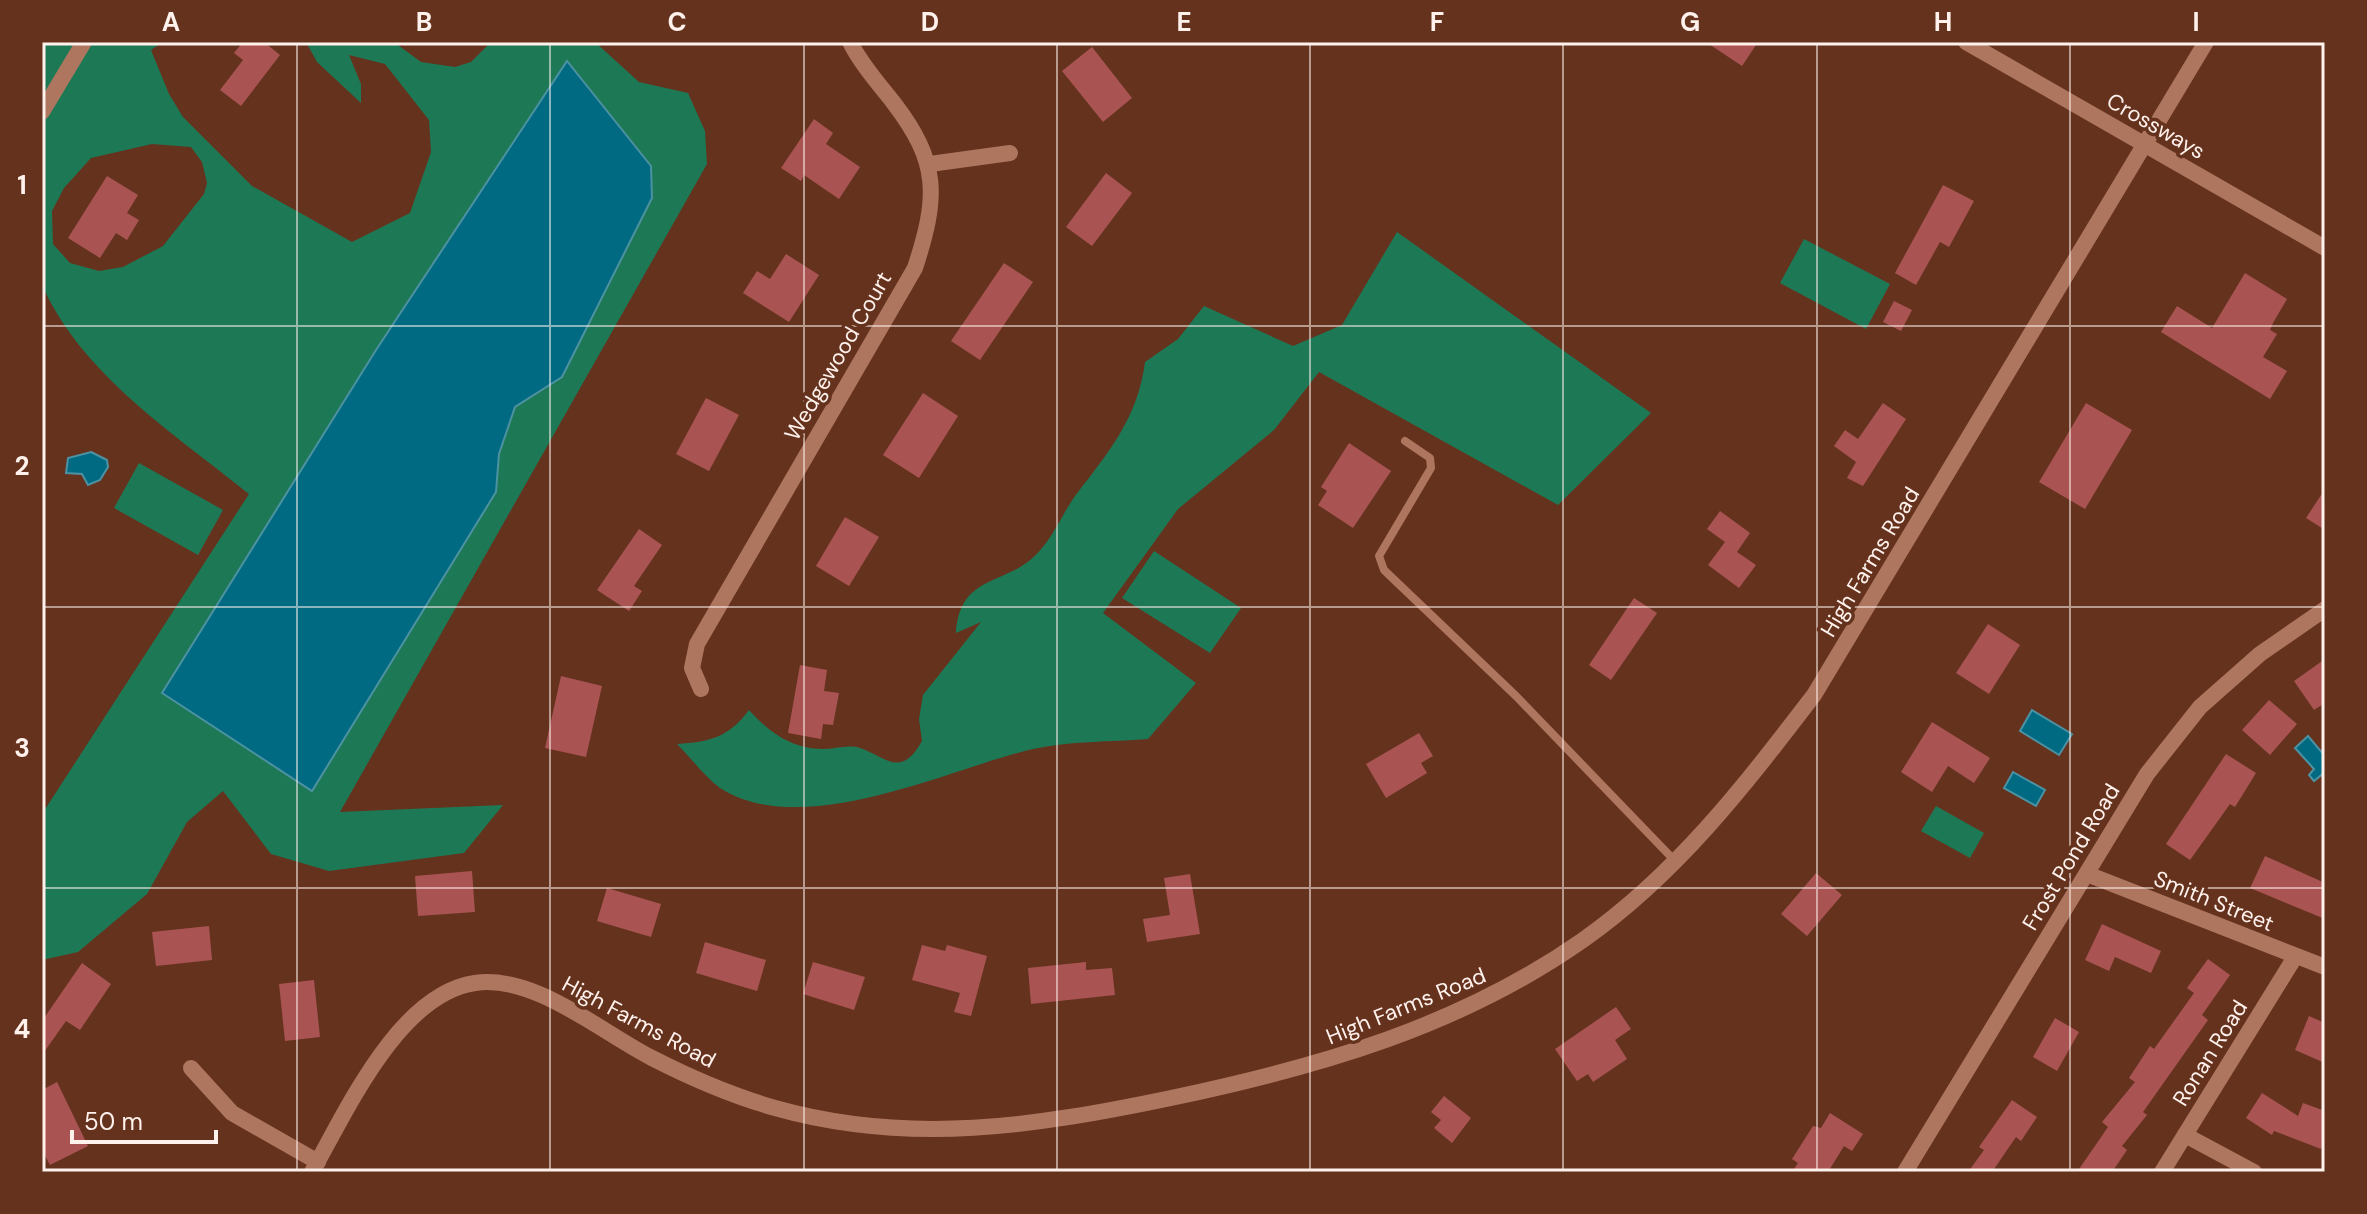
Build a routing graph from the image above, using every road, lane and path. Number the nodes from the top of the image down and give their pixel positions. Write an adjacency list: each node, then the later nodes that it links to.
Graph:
1 (84, 42): 5 (street)
2 (850, 42): 8 (street, Wedgewood Court)
3 (1966, 42): 6 (street, Crossways)
4 (2206, 42): 6 (street, High Farms Road)
5 (42, 112)
6 (2144, 145): 9 (street, Crossways); 13 (street, High Farms Road)
7 (1010, 153): 8 (street)
8 (930, 164): 12 (street, Wedgewood Court)
9 (2325, 248)
10 (1405, 441): 13 (lane)
11 (2325, 609): 14 (street, Frost Pond Road)
12 (701, 689)
13 (1676, 862): 19 (street, High Farms Road)
14 (2087, 874): 15 (street, Smith Street); 20 (street, Frost Pond Road)
15 (2295, 957): 16 (street, Smith Street); 18 (street, Ronan Road)
16 (2325, 967)
17 (191, 1068): 19 (street)
18 (2185, 1135): 21 (street, Ronan Road); 22 (street)
19 (315, 1167)
20 (1905, 1172)
21 (2162, 1172)
22 (2254, 1172)

